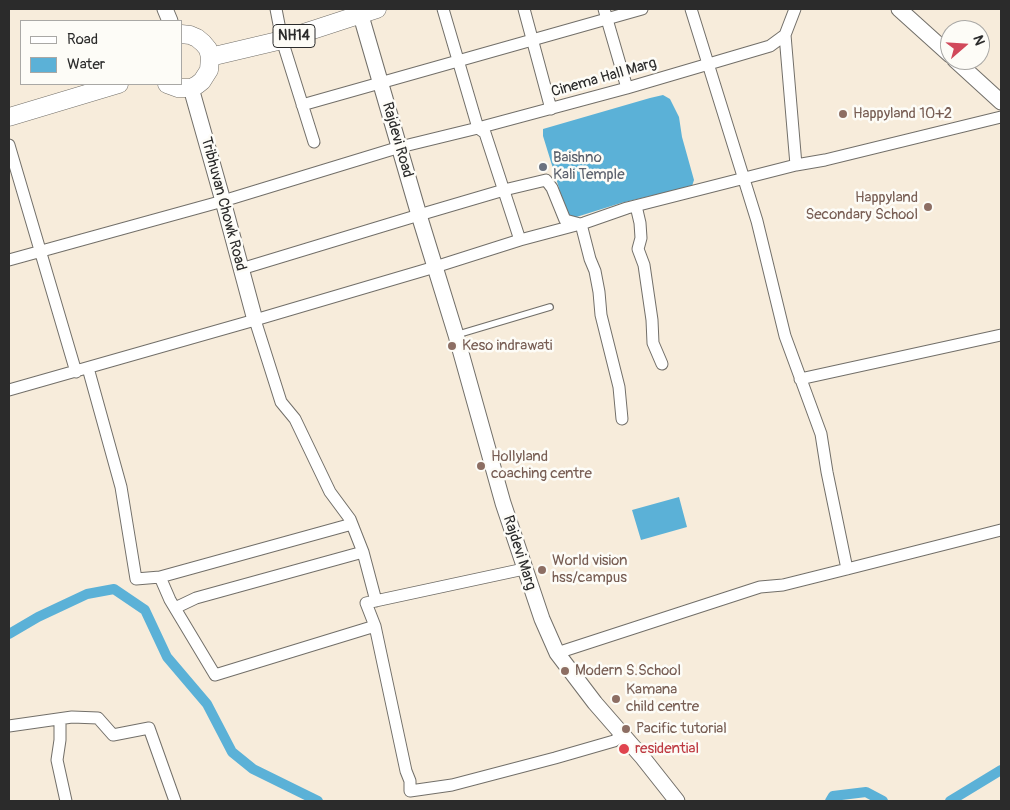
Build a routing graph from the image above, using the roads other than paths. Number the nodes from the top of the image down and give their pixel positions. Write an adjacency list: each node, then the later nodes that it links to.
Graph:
1 (276, 9): 12 (street)
2 (443, 9): 16 (street)
3 (524, 9): 13 (street)
4 (642, 9): 9 (street)
5 (691, 9): 17 (street)
6 (795, 9): 11 (street)
7 (898, 9): 14 (main road)
8 (365, 10): 12 (main road, NH14); 19 (main road, Rajdevi Road)
9 (605, 14): 13 (street); 23 (street)
10 (182, 34): 15 (main road)
11 (785, 35): 17 (street, Cinema Hall Marg); 33 (street)
12 (282, 40): 15 (main road, NH14); 25 (street)
13 (532, 40): 16 (street); 26 (street)
14 (940, 46)
15 (210, 57): 22 (main road)
16 (458, 62): 19 (street); 29 (street)
17 (709, 64): 23 (street, Cinema Hall Marg); 34 (street)
18 (967, 70): 24 (main road)
19 (381, 83): 25 (street); 32 (main road, Rajdevi Road)
20 (116, 85): 28 (main road)
21 (170, 85): 22 (main road)
22 (191, 88): 36 (main road, Tribhuvan Chowk Road)
23 (627, 88): 26 (street, Cinema Hall Marg)
24 (999, 96)
25 (302, 105): 30 (street)
26 (551, 109): 29 (street, Cinema Hall Marg)
27 (1001, 117): 33 (street)
28 (9, 118)
29 (478, 128): 32 (street, Cinema Hall Marg); 35 (street)
30 (314, 142)
31 (9, 145): 41 (street)
32 (400, 147): 36 (street, Cinema Hall Marg); 38 (main road, Rajdevi Road)
33 (796, 165): 34 (street)
34 (744, 179): 37 (street); 52 (street)
35 (504, 190): 38 (street); 39 (street); 40 (street)
36 (223, 201): 41 (street, Cinema Hall Marg); 44 (main road, Tribhuvan Chowk Road)
37 (636, 206): 39 (street); 49 (street)
38 (419, 215): 43 (main road, Rajdevi Road); 44 (street)
39 (580, 224): 40 (street); 54 (street)
40 (520, 240): 43 (street)
41 (40, 250): 42 (street, Cinema Hall Marg); 51 (street)
42 (9, 260)
43 (434, 267): 46 (street); 47 (main road, Rajdevi Marg)
44 (241, 269): 46 (main road, Tribhuvan Chowk Road)
45 (550, 307): 47 (lane)
46 (255, 320): 50 (street); 55 (street)
47 (456, 335): 58 (main road, Rajdevi Marg)
48 (1001, 335): 52 (street)
49 (662, 364)
50 (88, 368): 51 (street); 60 (street)
51 (76, 372): 53 (street)
52 (800, 379): 59 (street)
53 (9, 390)
54 (622, 418)
55 (352, 524): 57 (street); 60 (street)
56 (1001, 530): 59 (street)
57 (363, 552): 61 (street); 62 (street)
58 (524, 569): 61 (street); 64 (main road, Rajdevi Marg)
59 (847, 569): 64 (street)
60 (160, 577): 62 (street)
61 (376, 600): 63 (street)
62 (175, 608): 63 (street)
63 (375, 626): 68 (street)
64 (557, 652): 67 (main road, Rajdevi Marg)
65 (60, 719): 66 (street); 69 (street); 70 (street)
66 (9, 726)
67 (623, 735): 68 (street); 71 (main road, Rajdevi Marg)
68 (408, 796)
69 (66, 801)
70 (175, 801)
71 (677, 801)

